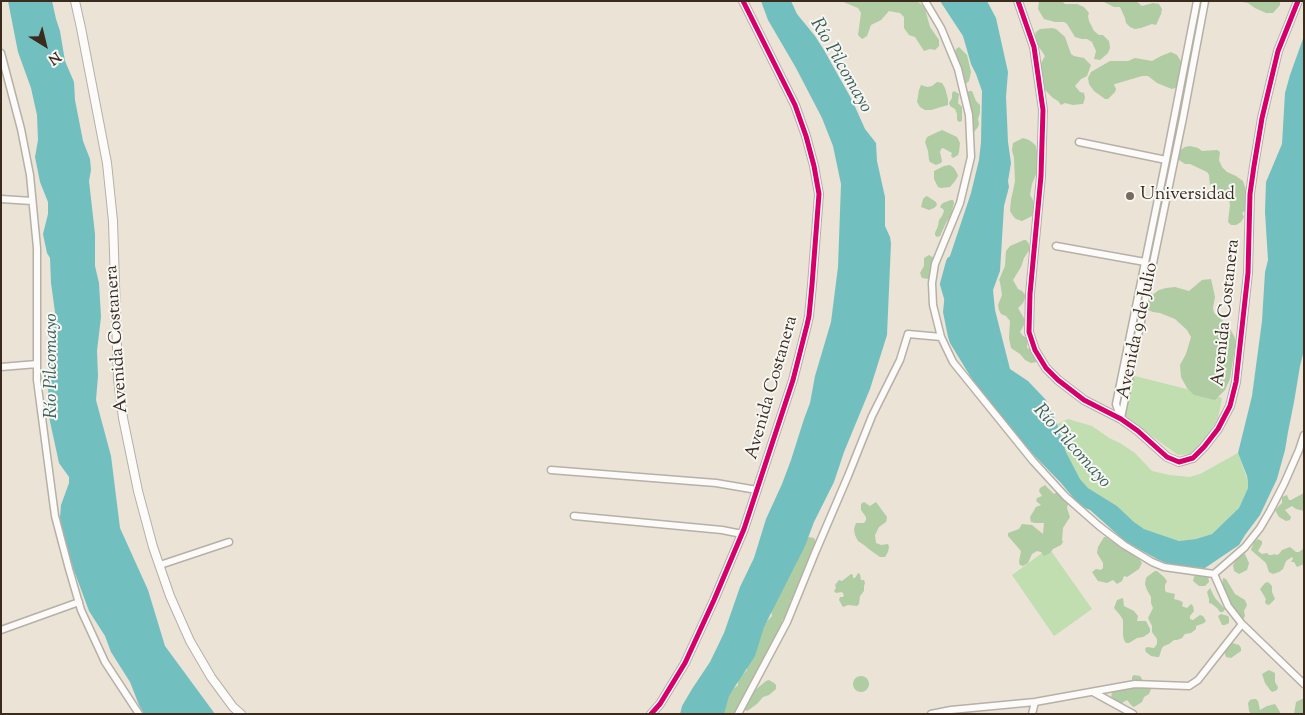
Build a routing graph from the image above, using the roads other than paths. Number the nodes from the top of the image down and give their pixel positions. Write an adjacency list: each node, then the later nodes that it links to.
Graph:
1 (75, 1): 27 (street, Avenida Costanera)
2 (743, 1): 23 (street, Avenida Costanera)
3 (925, 1): 17 (street)
4 (1018, 1): 20 (street, Avenida Costanera)
5 (1197, 1): 10 (street, Avenida 9 de Julio)
6 (1205, 1): 14 (street, Avenida 9 de Julio)
7 (1298, 1): 20 (street, Avenida Costanera)
8 (1, 53): 12 (street)
9 (1079, 142): 10 (street)
10 (1166, 160): 13 (street, Avenida 9 de Julio)
11 (1, 199): 12 (street)
12 (32, 201): 18 (street)
13 (1156, 209): 14 (street); 16 (street, Avenida 9 de Julio)
14 (1164, 210): 20 (street, Avenida 9 de Julio)
15 (1056, 246): 16 (street)
16 (1145, 262): 20 (street, Avenida 9 de Julio)
17 (941, 337): 28 (street); 38 (street)
18 (37, 364): 19 (street); 29 (street)
19 (1, 367)
20 (1121, 419)
21 (1304, 435): 28 (street)
22 (551, 470): 23 (street)
23 (757, 490): 25 (street, Avenida Costanera)
24 (574, 516): 25 (street)
25 (742, 534): 37 (street, Avenida Costanera)
26 (229, 542): 27 (street)
27 (160, 565): 36 (street, Avenida Costanera)
28 (1214, 574): 30 (street)
29 (79, 602): 31 (street); 35 (street)
30 (1242, 624): 32 (street); 33 (street)
31 (1, 630)
32 (1304, 684)
33 (1093, 692): 34 (street); 41 (street)
34 (1035, 702): 39 (street); 40 (street)
35 (139, 714)
36 (241, 714)
37 (651, 714)
38 (738, 714)
39 (931, 714)
40 (1032, 714)
41 (1133, 714)

